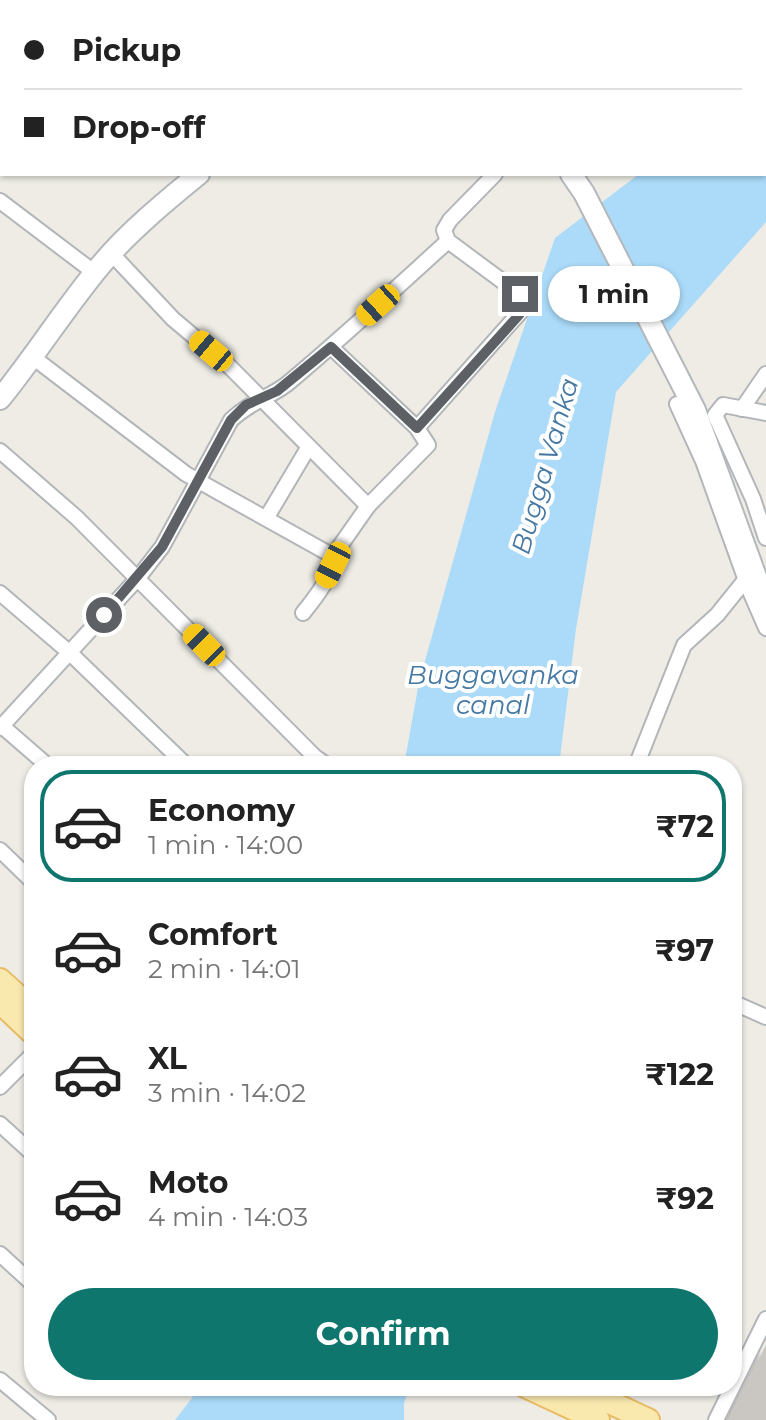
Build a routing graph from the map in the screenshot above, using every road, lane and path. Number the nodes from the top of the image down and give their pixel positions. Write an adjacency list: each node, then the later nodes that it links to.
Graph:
1 (197, 176): 6 (main road)
2 (493, 176): 5 (street)
3 (572, 176): 13 (main road)
4 (0, 201): 7 (street)
5 (448, 241): 8 (street); 16 (street)
6 (112, 254): 7 (main road); 11 (street)
7 (95, 273): 9 (main road)
8 (331, 347): 11 (street); 16 (street)
9 (34, 358): 12 (main road); 19 (street)
10 (766, 374): 14 (street)
11 (260, 398): 17 (street); 19 (street)
12 (0, 399)
13 (686, 407): 25 (street); 27 (main road)
14 (742, 409): 15 (street); 22 (street)
15 (766, 413)
16 (417, 428): 20 (street)
17 (308, 448): 20 (street); 21 (street)
18 (0, 451): 24 (street)
19 (199, 480): 21 (street); 24 (street)
20 (368, 506): 23 (street)
21 (267, 517): 23 (street)
22 (766, 538)
23 (333, 556): 28 (street)
24 (138, 578): 30 (street); 34 (street)
25 (746, 579): 29 (street); 35 (street)
26 (0, 593): 30 (street)
27 (766, 604)
28 (303, 613)
29 (766, 628)
30 (70, 653): 31 (street); 33 (street)
31 (1, 727): 32 (street)
32 (36, 756)
33 (177, 756)
34 (314, 756)
35 (640, 756)
36 (0, 850): 37 (street)
37 (24, 873)
38 (0, 980): 40 (main road)
39 (0, 1002): 43 (main road)
40 (24, 1002)
41 (742, 1006): 42 (street)
42 (766, 1017)
43 (24, 1025)
44 (24, 1063): 45 (street)
45 (0, 1087)
46 (0, 1124): 47 (street)
47 (24, 1146)
48 (0, 1254): 49 (street)
49 (24, 1276)
50 (766, 1319): 51 (street)
51 (742, 1367)
52 (0, 1380): 57 (street)
53 (551, 1396): 56 (main road)
54 (584, 1396): 56 (main road)
55 (728, 1396): 59 (street)
56 (600, 1415): 58 (main road)
57 (48, 1420)
58 (648, 1420)
59 (716, 1420)

